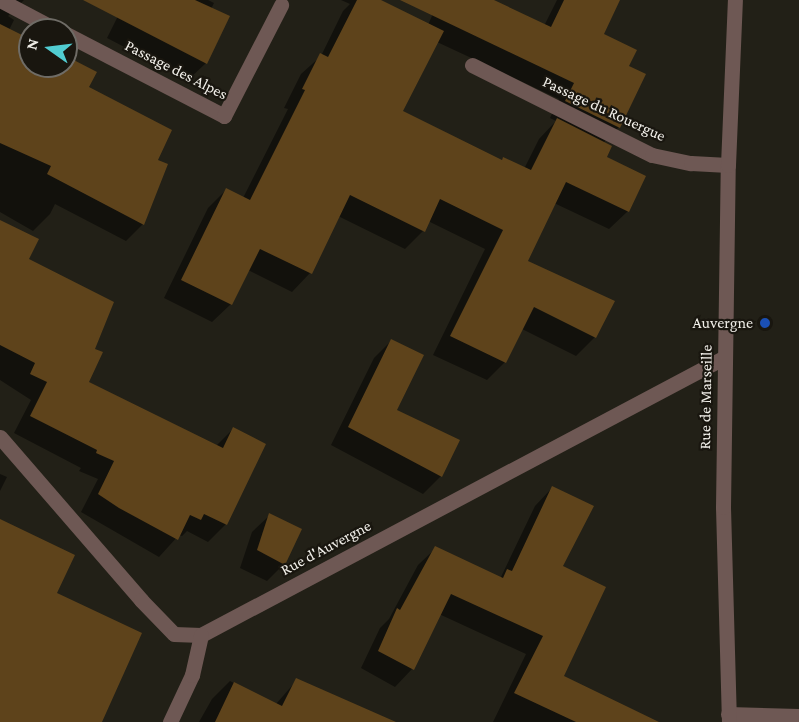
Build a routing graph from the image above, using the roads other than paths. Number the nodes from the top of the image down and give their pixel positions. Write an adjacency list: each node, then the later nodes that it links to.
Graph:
1 (0, 0): 4 (street)
2 (735, 0): 7 (street, Rue de Marseille)
3 (281, 5): 5 (street, Passage des Alpes)
4 (34, 18)
5 (78, 40)
6 (472, 65): 7 (street, Passage du Rouergue)
7 (728, 165): 8 (street, Rue de Marseille)
8 (724, 357): 10 (street, Rue d'Auvergne); 12 (street, Rue de Marseille)
9 (0, 437): 10 (street)
10 (201, 635): 13 (street)
11 (799, 716): 12 (street)
12 (728, 718)
13 (170, 722)

